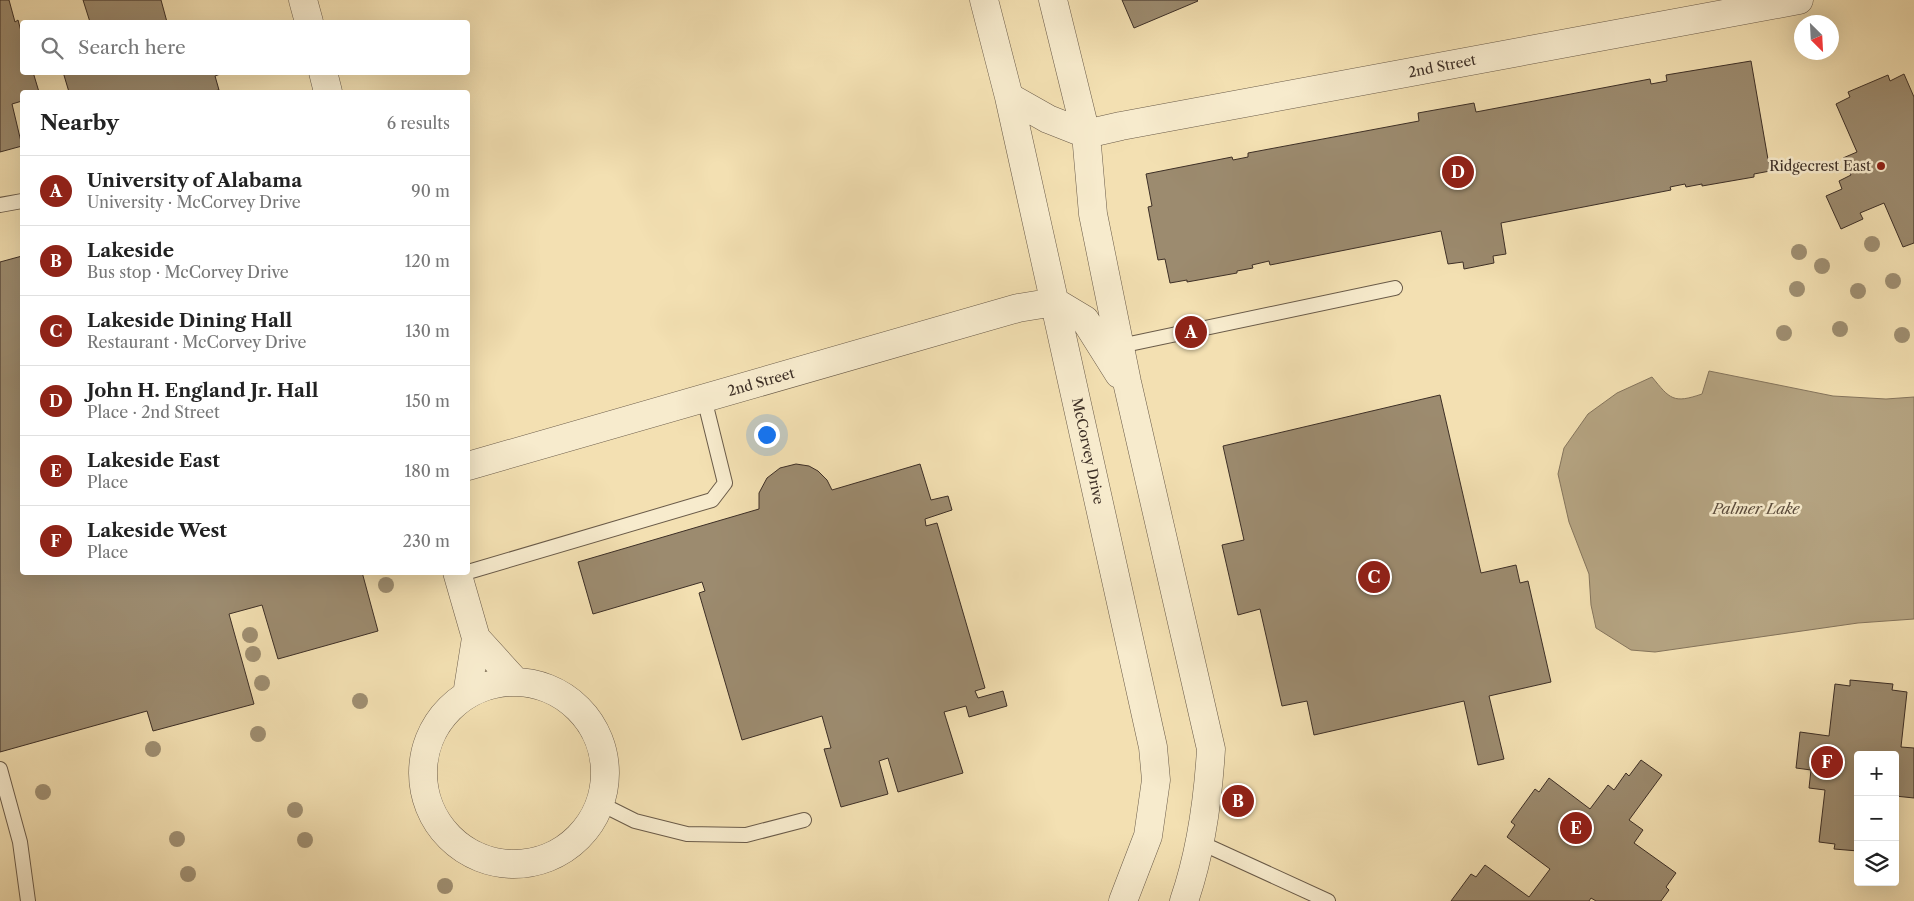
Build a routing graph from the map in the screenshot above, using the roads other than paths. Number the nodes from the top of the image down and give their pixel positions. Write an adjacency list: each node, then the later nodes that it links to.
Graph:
1 (303, 0): 6 (street)
2 (984, 0): 9 (street, McCorvey Drive)
3 (1053, 0): 10 (street)
4 (1799, 0): 5 (street, 2nd Street)
5 (1760, 3): 10 (street, 2nd Street)
6 (308, 20)
7 (324, 75): 8 (street)
8 (328, 90)
9 (1010, 97): 10 (street); 14 (street, McCorvey Drive)
10 (1086, 134): 15 (street)
11 (20, 201): 12 (lane)
12 (0, 205)
13 (1395, 288): 15 (lane)
14 (1055, 302): 16 (street); 17 (street, 2nd Street); 29 (street, McCorvey Drive)
15 (1120, 346): 16 (street)
16 (1129, 389): 27 (street)
17 (704, 398): 18 (street, 2nd Street); 19 (lane)
18 (470, 465)
19 (470, 571)
20 (462, 575): 21 (street)
21 (476, 638): 22 (street); 23 (street)
22 (516, 682): 23 (street); 25 (street)
23 (467, 696): 25 (street)
24 (0, 769): 28 (lane)
25 (601, 804): 26 (lane)
26 (804, 820)
27 (1199, 842): 30 (street); 31 (lane)
28 (28, 901)
29 (1123, 901)
30 (1184, 901)
31 (1328, 901)

